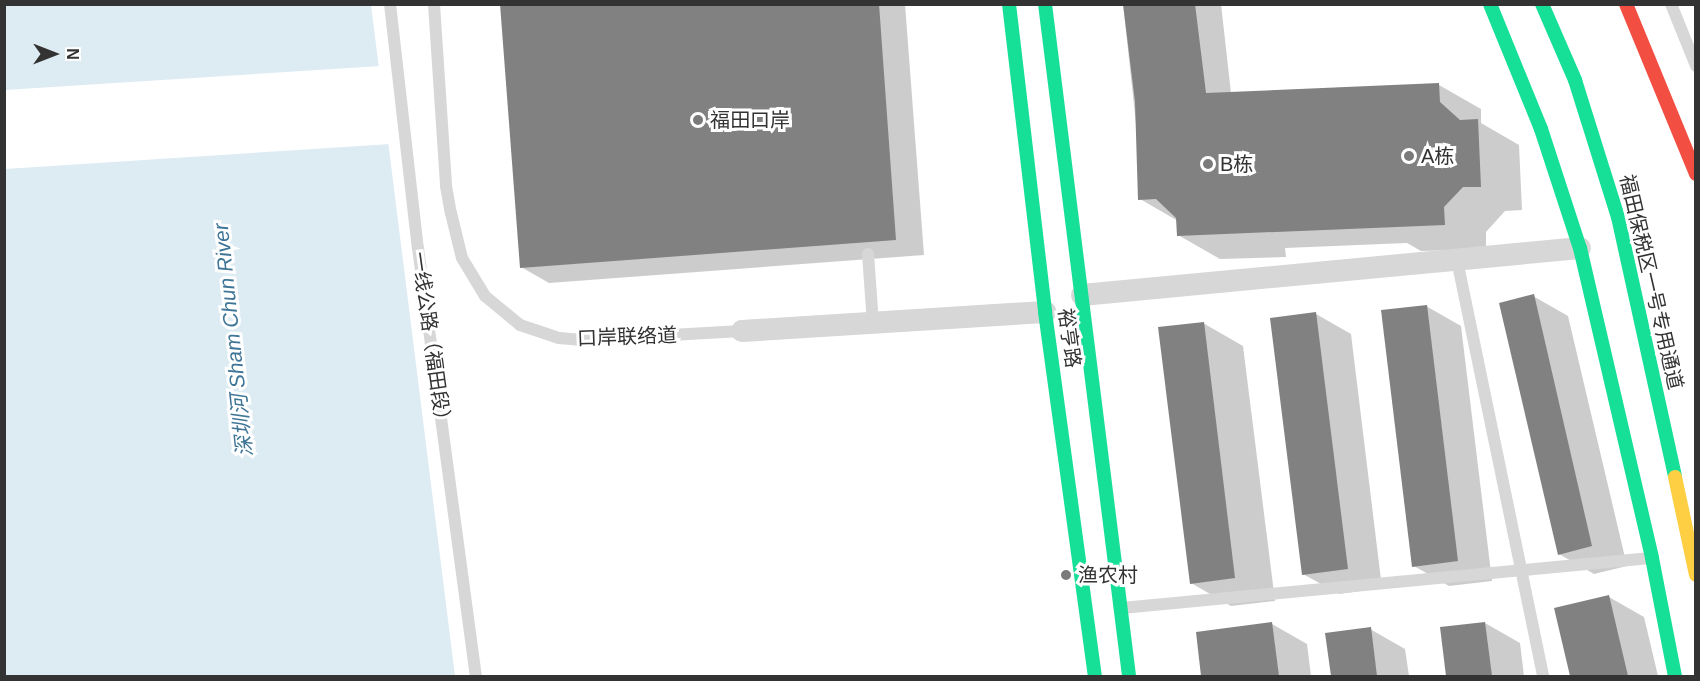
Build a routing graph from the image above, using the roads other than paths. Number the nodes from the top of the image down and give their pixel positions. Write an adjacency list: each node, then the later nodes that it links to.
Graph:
1 (390, 4): 24 (lane, 一线公路（福田段）)
2 (435, 4): 19 (lane, 口岸联络道)
3 (1008, 4): 17 (street, 裕亨路)
4 (1045, 4): 16 (street, 裕亨路)
5 (1490, 4): 10 (street)
6 (1500, 4): 10 (street)
7 (1542, 4): 22 (street, 福田保税区一号专用通道)
8 (1626, 4): 12 (street)
9 (1671, 4): 11 (lane)
10 (1503, 32): 13 (street)
11 (1695, 66)
12 (1695, 174)
13 (1580, 248): 15 (street); 20 (street)
14 (868, 254): 18 (lane)
15 (1457, 260): 16 (street); 21 (lane)
16 (1082, 295): 23 (street, 裕亨路)
17 (1045, 312): 18 (street, 口岸联络道); 25 (street, 裕亨路)
18 (873, 322): 19 (street, 口岸联络道)
19 (742, 331)
20 (1652, 558): 21 (lane); 28 (street)
21 (1522, 572): 23 (lane); 27 (lane)
22 (1695, 575)
23 (1121, 608): 26 (street, 裕亨路)
24 (476, 676)
25 (1095, 676)
26 (1129, 676)
27 (1543, 676)
28 (1676, 676)

